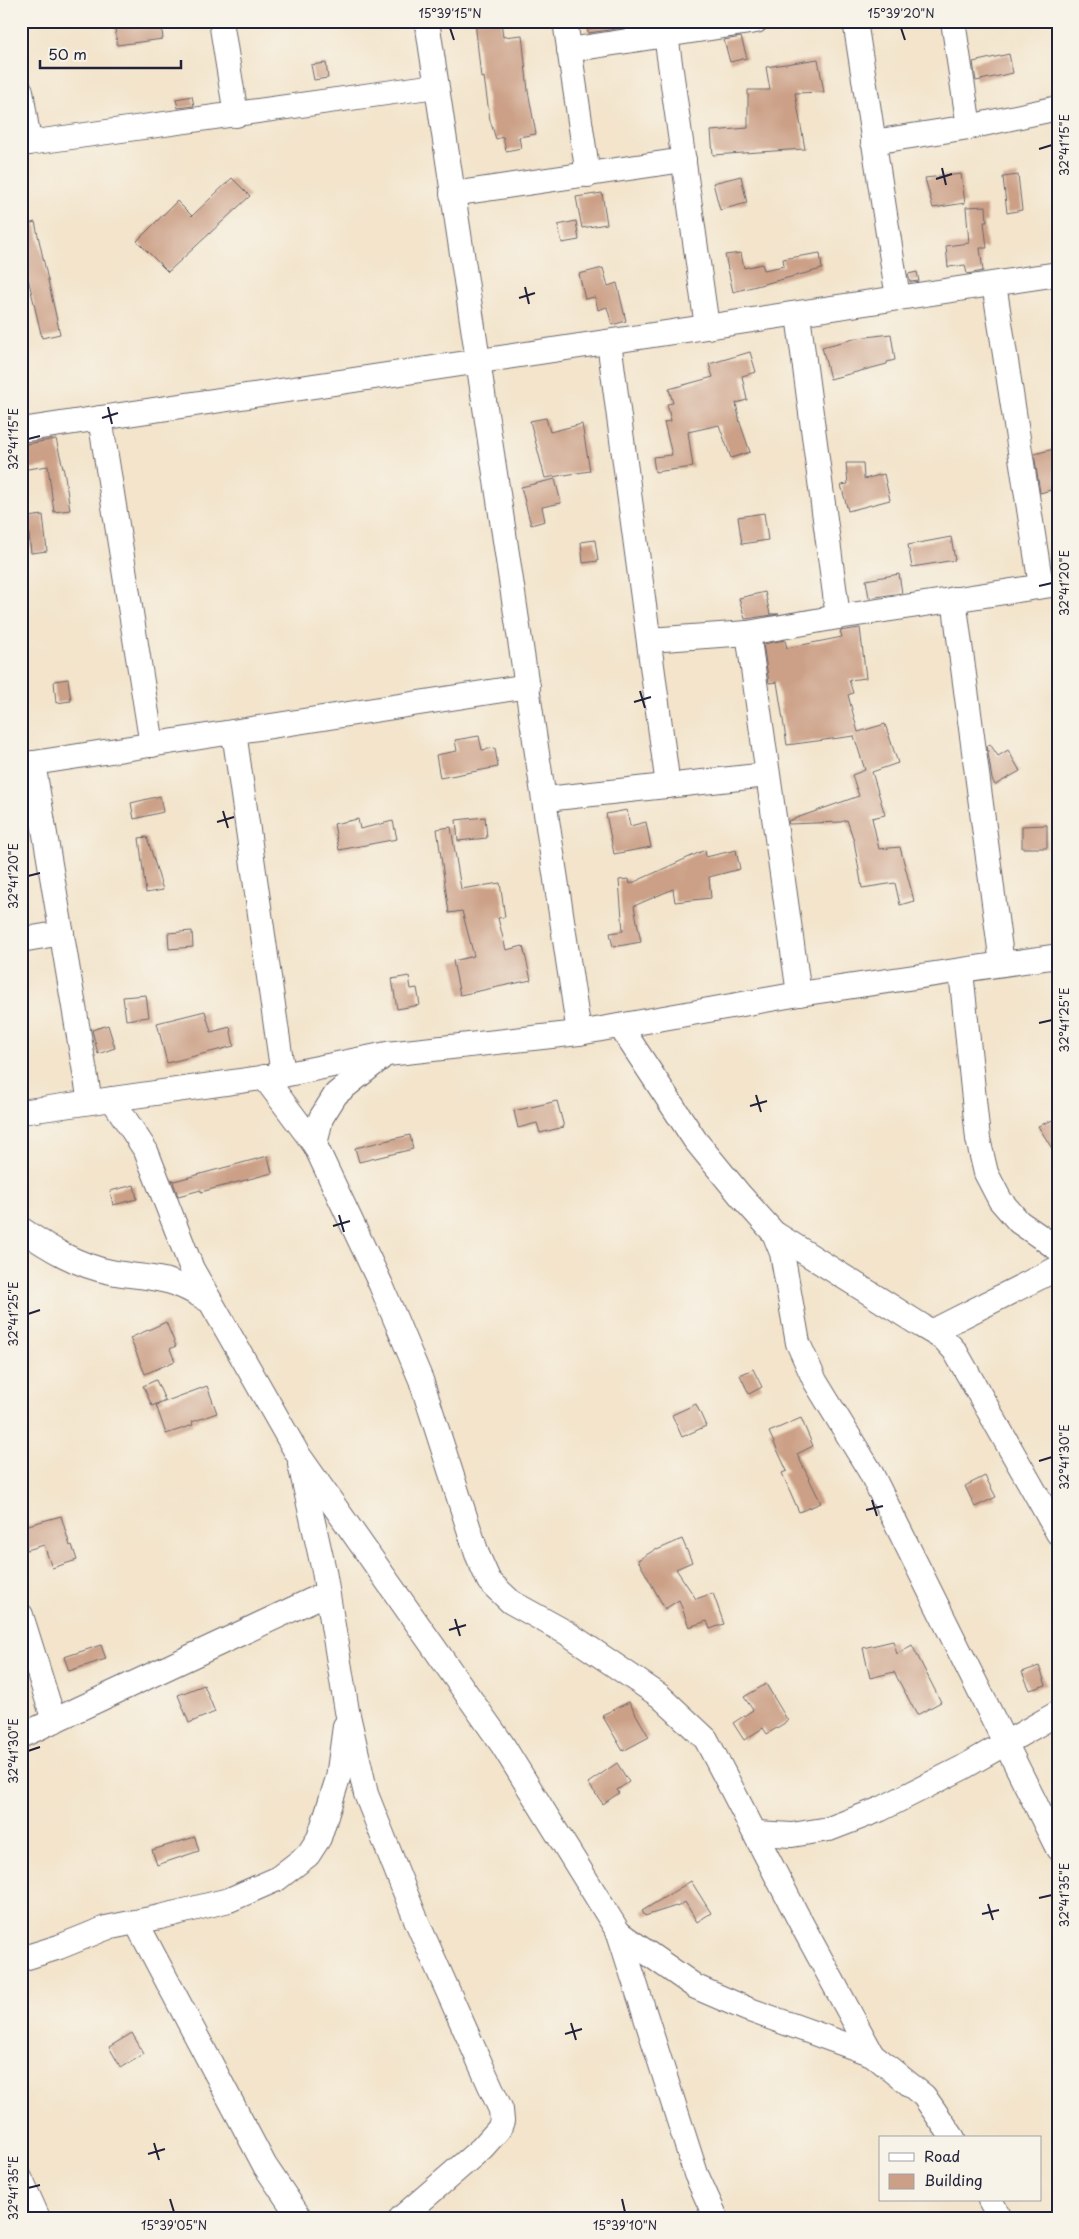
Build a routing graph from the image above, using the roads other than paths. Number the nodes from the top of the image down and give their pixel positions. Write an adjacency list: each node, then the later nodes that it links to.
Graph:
1 (221, 21): 12 (street)
2 (427, 21): 9 (street)
3 (565, 21): 8 (street)
4 (756, 21): 7 (street)
5 (855, 21): 14 (street)
6 (953, 21): 13 (street)
7 (666, 35): 8 (street); 16 (street)
8 (569, 50): 17 (street)
9 (436, 86): 12 (street); 18 (street)
10 (21, 91): 15 (street)
11 (1058, 108): 13 (street)
12 (236, 115): 15 (street)
13 (969, 127): 14 (street)
14 (874, 142): 21 (street)
15 (25, 144)
16 (684, 160): 17 (street); 23 (street)
17 (588, 176): 18 (street)
18 (452, 194): 25 (street)
19 (1058, 274): 20 (street)
20 (994, 284): 21 (street); 28 (street)
21 (898, 298): 22 (street)
22 (798, 315): 23 (street); 30 (street)
23 (707, 327): 24 (street)
24 (610, 342): 25 (street); 32 (street)
25 (477, 362): 26 (street); 33 (street)
26 (100, 418): 27 (street); 35 (street)
27 (21, 430)
28 (1049, 585): 29 (street)
29 (954, 599): 30 (street); 43 (street)
30 (838, 617): 31 (street)
31 (748, 633): 32 (street); 37 (street)
32 (649, 640): 38 (street)
33 (528, 686): 34 (street); 39 (street)
34 (234, 732): 35 (street); 49 (street)
35 (152, 745): 36 (street)
36 (27, 764): 40 (street)
37 (767, 775): 38 (street); 45 (street)
38 (668, 786): 39 (street)
39 (546, 799): 47 (street)
40 (62, 933): 41 (street); 50 (street)
41 (21, 940)
42 (1058, 956): 43 (street)
43 (1002, 964): 44 (street)
44 (960, 971): 45 (street); 55 (street)
45 (800, 994): 46 (street)
46 (620, 1026): 47 (street); 54 (street)
47 (579, 1033): 48 (street)
48 (387, 1054): 49 (street); 52 (street)
49 (274, 1076): 50 (street); 52 (street)
50 (101, 1100): 51 (street); 57 (street)
51 (21, 1112)
52 (315, 1145): 68 (street)
53 (21, 1230): 57 (street)
54 (774, 1233): 58 (street); 67 (street)
55 (1058, 1248)
56 (1058, 1268): 58 (street)
57 (210, 1301): 59 (street)
58 (934, 1331): 60 (street)
59 (297, 1453): 61 (street); 71 (street)
60 (1058, 1534)
61 (327, 1593): 63 (street); 65 (street)
62 (21, 1615): 65 (street)
63 (347, 1711): 70 (street); 79 (street)
64 (1058, 1712): 67 (street)
65 (54, 1721): 66 (street)
66 (21, 1736)
67 (1004, 1743): 68 (street); 69 (street)
68 (756, 1833): 73 (street)
69 (1058, 1849)
70 (136, 1922): 72 (street); 78 (street)
71 (619, 1933): 73 (street); 80 (street)
72 (21, 1958)
73 (872, 2054): 74 (street)
74 (952, 2136)
75 (21, 2180): 77 (street)
76 (991, 2202): 81 (street)
77 (38, 2218)
78 (300, 2218)
79 (401, 2218)
80 (716, 2218)
81 (1000, 2218)

